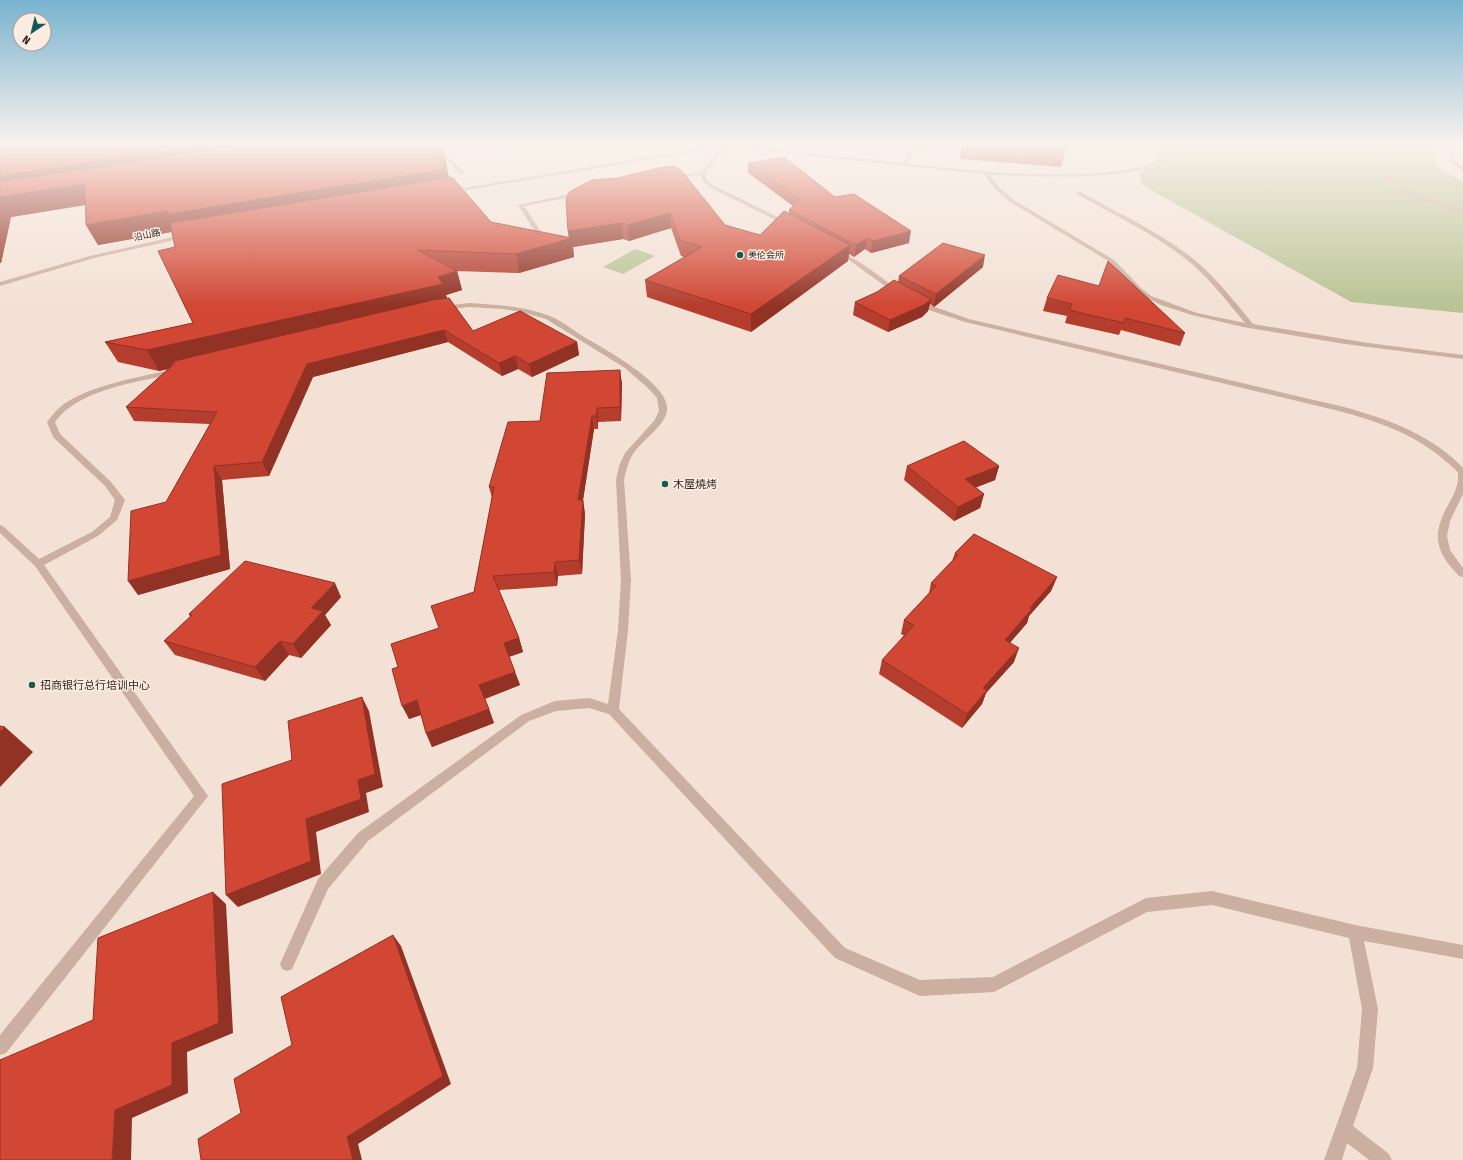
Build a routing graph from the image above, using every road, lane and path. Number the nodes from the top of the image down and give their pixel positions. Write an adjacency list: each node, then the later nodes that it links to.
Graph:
1 (556, 198): 9 (street)
2 (737, 198): 7 (street)
3 (1009, 198): 13 (street)
4 (1088, 198): 13 (street)
5 (1426, 198): 6 (street)
6 (1463, 211)
7 (793, 227)
8 (192, 235): 11 (street, 沿山路)
9 (542, 238)
10 (833, 248): 18 (street)
11 (0, 284)
12 (436, 310): 19 (street)
13 (1251, 326): 14 (street)
14 (1463, 358)
15 (184, 369): 17 (street)
16 (0, 528): 17 (street)
17 (38, 564): 23 (street)
18 (1463, 574)
19 (613, 710): 20 (street); 22 (street)
20 (1355, 932): 21 (street); 24 (street)
21 (1463, 952)
22 (286, 964)
23 (0, 1047)
24 (1344, 1130): 25 (street); 26 (street)
25 (1333, 1160)
26 (1383, 1160)

